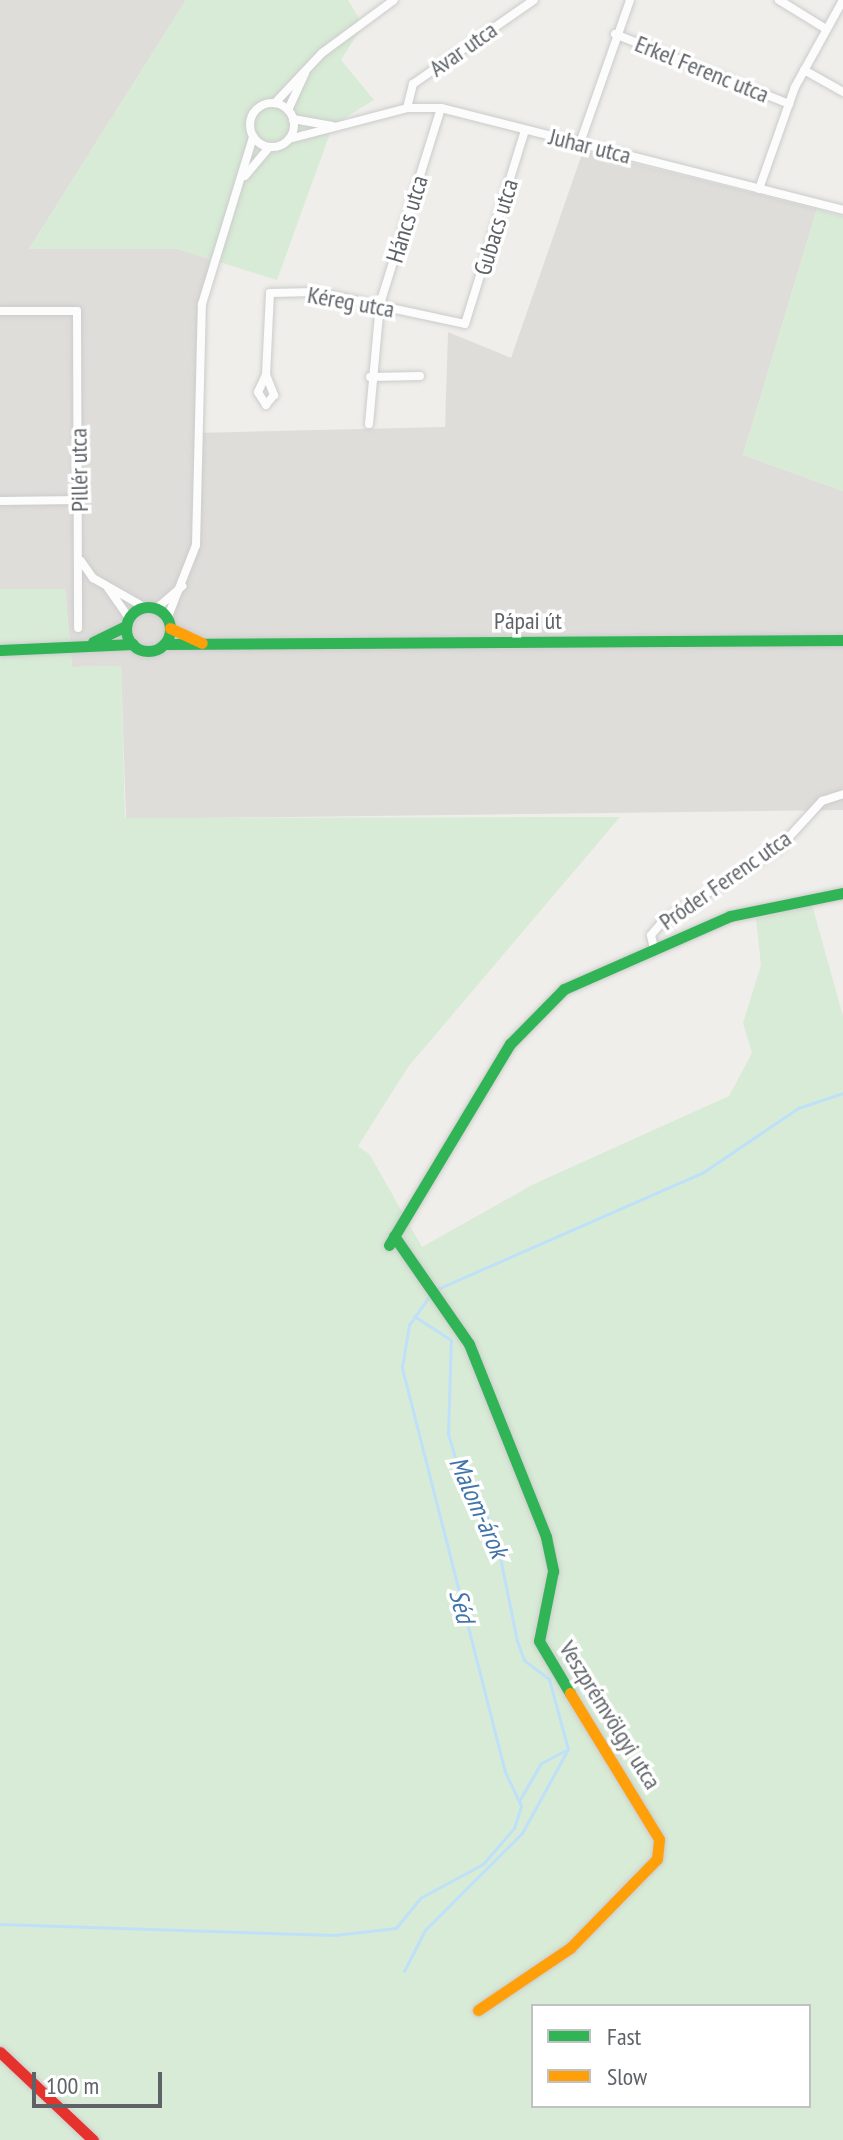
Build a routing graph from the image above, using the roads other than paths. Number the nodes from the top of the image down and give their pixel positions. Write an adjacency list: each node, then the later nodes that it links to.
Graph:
1 (394, 0): 8 (street)
2 (534, 0): 13 (street, Avar utca)
3 (630, 0): 7 (street)
4 (779, 0): 6 (street)
5 (843, 0): 6 (street)
6 (826, 29): 9 (street)
7 (615, 34): 12 (street, Erkel Ferenc utca); 21 (street)
8 (312, 62): 11 (street); 15 (street)
9 (804, 70): 10 (street); 12 (street)
10 (843, 92)
11 (275, 103): 15 (street); 19 (street)
12 (789, 104): 24 (street)
13 (407, 108): 14 (street, Juhar utca); 17 (street, Juhar utca)
14 (441, 108): 18 (street, Juhar utca); 26 (street, Háncs utca)
15 (288, 110): 16 (street)
16 (293, 119): 17 (street, Juhar utca); 20 (street)
17 (337, 126): 20 (street, Juhar utca)
18 (525, 130): 21 (street, Juhar utca); 28 (street, Gubacs utca)
19 (253, 137): 22 (street); 23 (street)
20 (289, 139): 22 (street)
21 (580, 143): 24 (street, Juhar utca)
22 (269, 147): 23 (street)
23 (238, 187): 36 (street)
24 (759, 189): 25 (street, Juhar utca)
25 (843, 210)
26 (380, 304): 28 (street, Kéreg utca); 29 (street, Kéreg utca); 31 (street, Háncs utca)
27 (0, 311): 33 (street, Pillér utca)
28 (465, 324)
29 (266, 375)
30 (420, 376): 31 (street)
31 (370, 377): 32 (street, Háncs utca)
32 (369, 424)
33 (80, 500): 34 (street); 35 (street, Pillér utca)
34 (0, 501)
35 (79, 557): 37 (street); 41 (street, Pillér utca)
36 (185, 583): 38 (street); 40 (street)
37 (104, 585): 38 (street); 39 (street)
38 (150, 608): 39 (street); 40 (street)
39 (127, 622): 43 (street); 46 (street)
40 (169, 623): 44 (street); 45 (street, Pápai út)
41 (78, 628)
42 (843, 640): 45 (street, Pápai út)
43 (133, 644): 44 (street); 46 (street)
44 (164, 644): 45 (street, Pápai út)
45 (213, 648)
46 (73, 649): 47 (street)
47 (0, 650)
48 (843, 794): 50 (street, Próder Ferenc utca)
49 (843, 893): 50 (street, Veszprémvölgyi utca)
50 (653, 944): 51 (street, Veszprémvölgyi utca)
51 (478, 2010)
52 (0, 2052): 53 (street)
53 (93, 2140)

